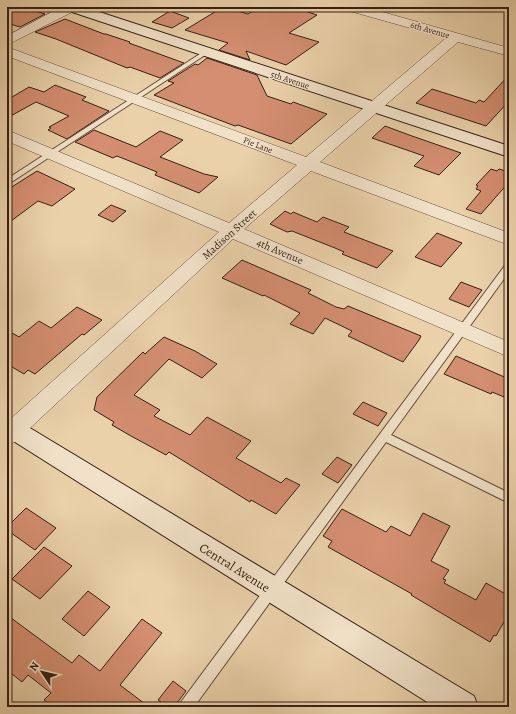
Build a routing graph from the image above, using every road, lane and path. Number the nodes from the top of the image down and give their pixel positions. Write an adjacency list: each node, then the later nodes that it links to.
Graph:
1 (71, 7): 4 (street); 6 (street, 5th Avenue)
2 (351, 7): 3 (street, 6th Avenue)
3 (455, 37): 7 (street, 6th Avenue); 9 (street, Madison Street)
4 (7, 41)
5 (7, 51): 8 (street, Pie Lane)
6 (206, 52): 8 (lane); 9 (street, 5th Avenue)
7 (509, 52)
8 (136, 98): 12 (lane); 13 (street, Pie Lane)
9 (373, 107): 11 (street, 5th Avenue); 13 (street, Madison Street)
10 (7, 135): 12 (street, 4th Avenue)
11 (509, 152)
12 (52, 154): 14 (lane); 15 (street, 4th Avenue)
13 (307, 164): 15 (street, Madison Street); 16 (street, Pie Lane)
14 (7, 183)
15 (232, 230): 18 (street, 4th Avenue); 20 (street, Madison Street)
16 (509, 239)
17 (509, 266): 18 (lane)
18 (461, 329): 19 (street, 4th Avenue); 21 (lane)
19 (509, 350)
20 (9, 430): 23 (street, Central Avenue)
21 (384, 436): 22 (lane); 23 (lane)
22 (509, 498)
23 (270, 589): 24 (lane); 25 (street, Central Avenue)
24 (186, 707)
25 (463, 707)

